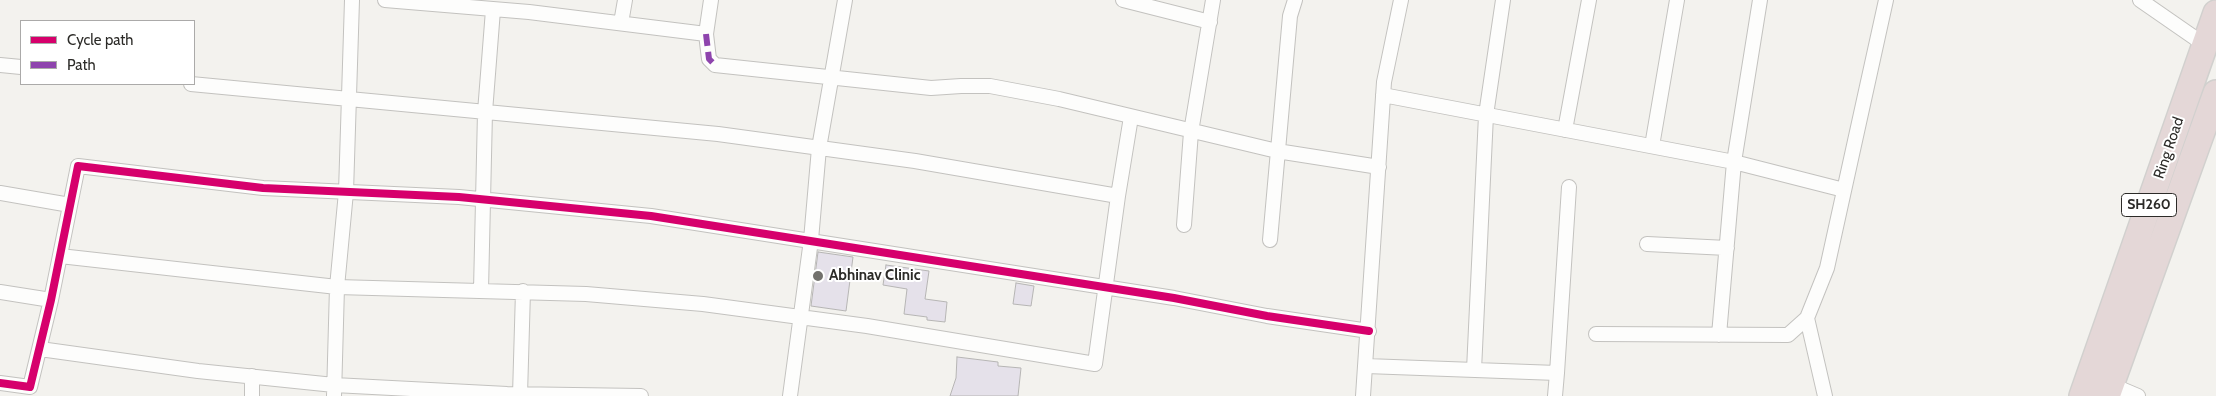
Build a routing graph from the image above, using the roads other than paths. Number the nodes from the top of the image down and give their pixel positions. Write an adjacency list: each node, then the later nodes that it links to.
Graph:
1 (352, 0): 30 (street)
2 (385, 0): 16 (street)
3 (625, 0): 21 (street)
4 (711, 0): 22 (street)
5 (845, 0): 26 (street)
6 (1124, 0): 20 (street)
7 (1213, 0): 20 (street)
8 (1295, 0): 38 (street)
9 (1401, 0): 29 (street)
10 (1503, 0): 32 (street)
11 (1589, 0): 34 (street)
12 (1677, 0): 36 (street)
13 (1760, 0): 39 (street)
14 (1886, 0): 42 (street)
15 (2140, 0): 23 (street)
16 (445, 2): 18 (street)
17 (531, 6): 18 (street); 21 (street)
18 (493, 10): 31 (street)
19 (2216, 13): 23 (highway, Ring Road / SH260)
20 (1210, 22): 35 (street)
21 (621, 23): 22 (street)
22 (706, 34): 26 (street)
23 (2205, 45): 81 (highway, Ring Road / SH260)
24 (0, 65): 25 (street)
25 (20, 67)
26 (832, 76): 33 (street); 37 (street)
27 (195, 84): 30 (street)
28 (2216, 93): 72 (highway, Ring Road / SH260)
29 (1383, 95): 32 (street); 40 (street)
30 (348, 99): 31 (street); 43 (street)
31 (485, 112): 37 (street); 46 (street)
32 (1486, 115): 34 (street); 67 (street)
33 (1131, 117): 35 (street); 45 (street)
34 (1565, 130): 36 (street)
35 (1191, 132): 38 (street); 48 (street)
36 (1652, 146): 39 (street)
37 (820, 148): 45 (street); 49 (street)
38 (1277, 151): 40 (street); 50 (street)
39 (1734, 162): 42 (street); 52 (street)
40 (1379, 167): 62 (street)
41 (1569, 187): 68 (street)
42 (1844, 190): 61 (street)
43 (346, 192): 46 (street); 47 (street); 54 (street)
44 (0, 193): 47 (street)
45 (1118, 196): 55 (street)
46 (482, 199): 49 (street); 56 (street)
47 (70, 205): 53 (street)
48 (1184, 225)
49 (811, 240): 55 (street); 60 (street)
50 (1270, 240)
51 (1647, 244): 52 (street)
52 (1727, 248): 64 (street)
53 (60, 256): 54 (street); 59 (street)
54 (337, 286): 56 (street); 71 (street)
55 (1106, 289): 60 (street); 62 (street)
56 (481, 290): 57 (street)
57 (523, 291): 60 (street); 74 (street)
58 (0, 292): 59 (street)
59 (52, 300): 65 (street)
60 (800, 318): 77 (street)
61 (1807, 318): 64 (street); 80 (street)
62 (1369, 331): 66 (street)
63 (1596, 334): 64 (street)
64 (1719, 335)
65 (40, 349): 69 (street); 70 (street)
66 (1366, 366): 67 (street); 78 (street)
67 (1474, 370): 68 (street)
68 (1557, 373): 79 (street)
69 (252, 376): 71 (street); 75 (street)
70 (0, 383)
71 (334, 390): 73 (street)
72 (2109, 391): 82 (street)
73 (471, 394): 74 (street)
74 (520, 395): 76 (street)
75 (252, 396)
76 (641, 396)
77 (790, 396)
78 (1363, 396)
79 (1555, 396)
80 (1824, 396)
81 (2082, 396)
82 (2138, 396)

